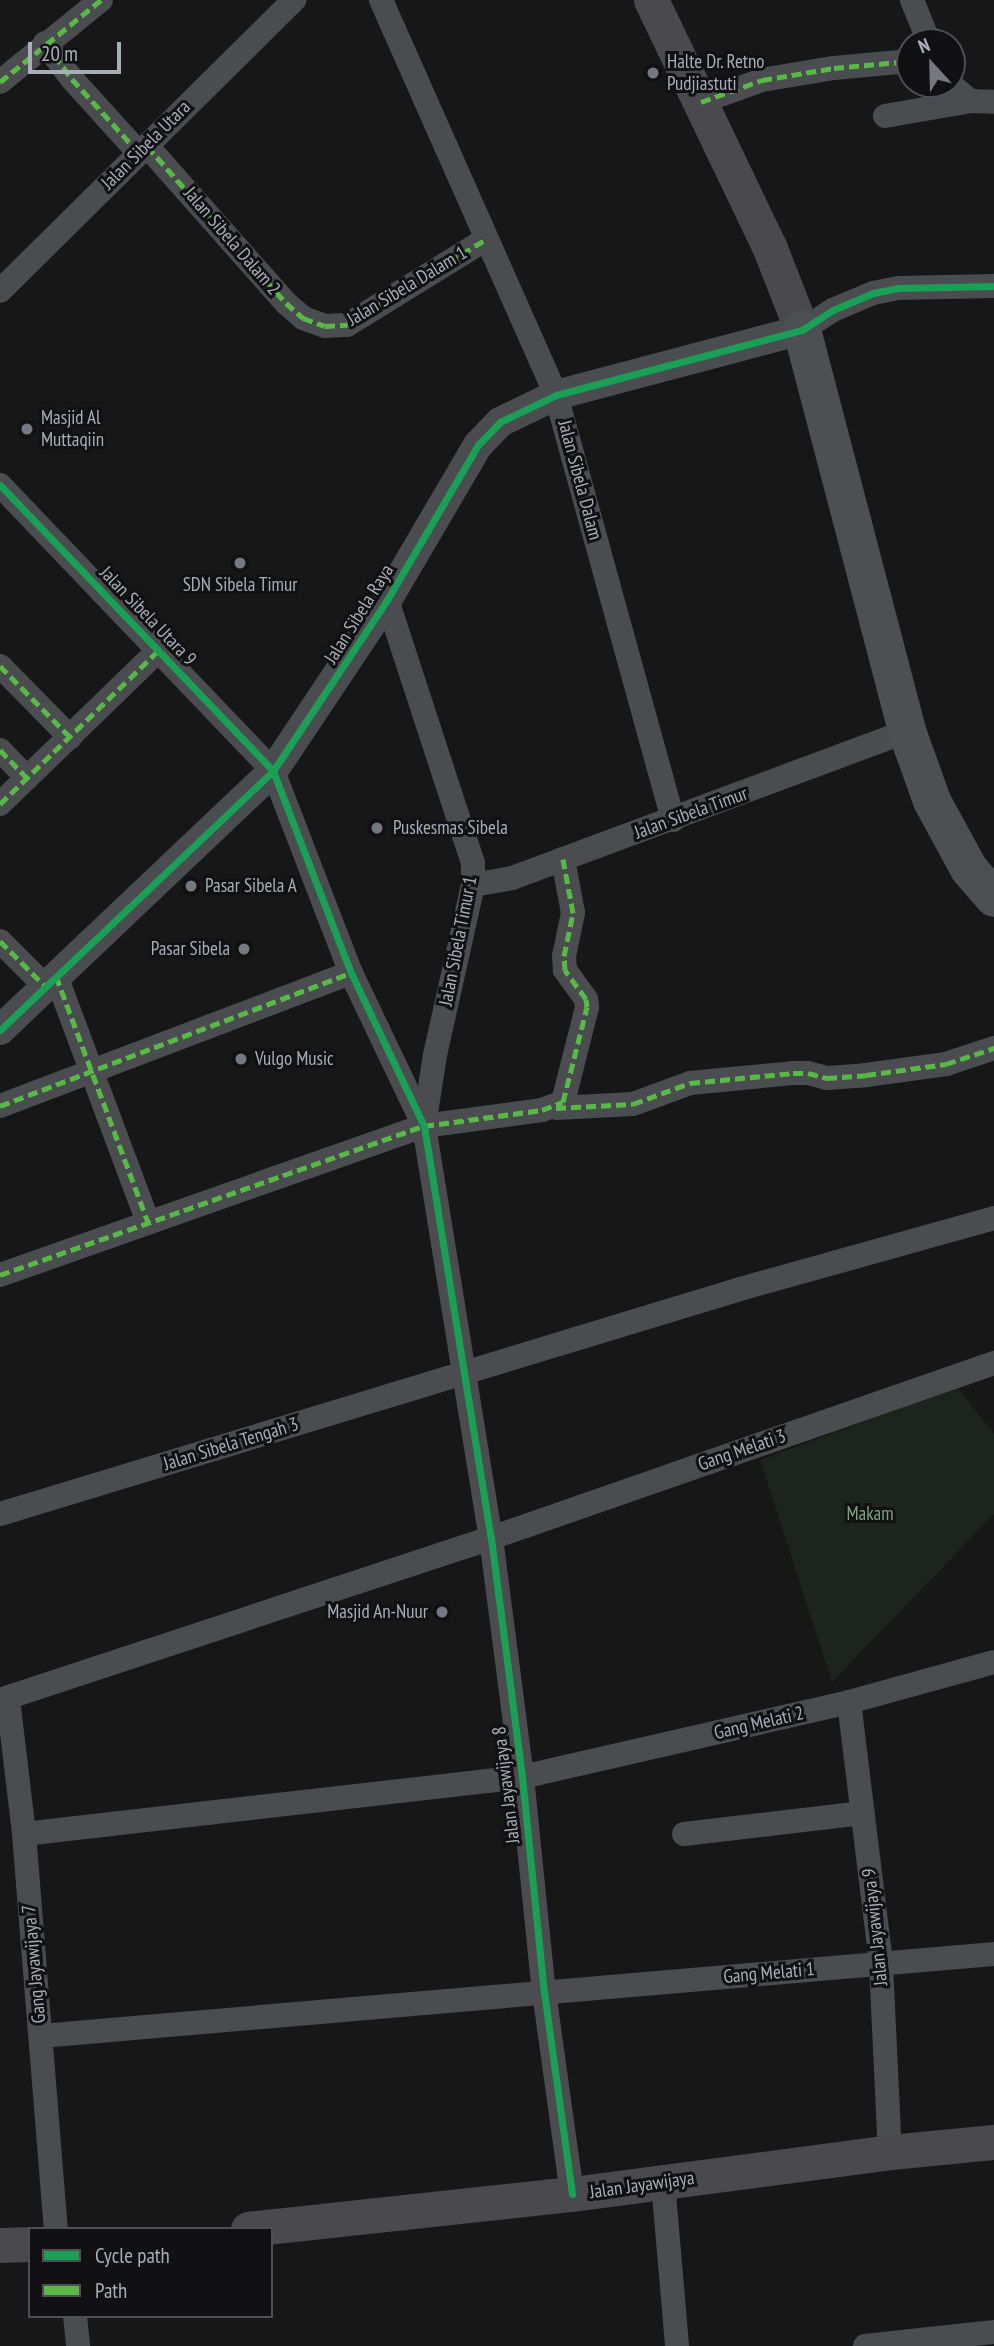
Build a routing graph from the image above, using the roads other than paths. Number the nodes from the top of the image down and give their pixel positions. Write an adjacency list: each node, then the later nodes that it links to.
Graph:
1 (101, 0): 7 (street)
2 (294, 0): 14 (street, Jalan Sibela Utara)
3 (381, 0): 15 (street, Jalan Sibela Dalam)
4 (651, 0): 12 (main road)
5 (912, 0): 6 (street)
6 (923, 28)
7 (45, 43): 9 (street); 14 (street, Jalan Sibela Dalam 2)
8 (896, 62): 12 (street)
9 (0, 82)
10 (966, 92): 11 (street)
11 (982, 101): 13 (street)
12 (701, 102): 19 (main road)
13 (885, 116)
14 (143, 149): 17 (street, Jalan Sibela Utara); 18 (street, Jalan Sibela Dalam 2)
15 (486, 239): 18 (street, Jalan Sibela Dalam 1); 20 (street, Jalan Sibela Dalam)
16 (994, 286): 19 (street)
17 (0, 291)
18 (325, 326)
19 (802, 330): 20 (street, Jalan Sibela Raya); 25 (main road)
20 (556, 395): 22 (street, Jalan Sibela Raya); 31 (street, Jalan Sibela Dalam)
21 (0, 485): 23 (street, Jalan Sibela Utara 9)
22 (387, 600): 28 (street, Jalan Sibela Raya); 33 (street, Jalan Sibela Timur 1)
23 (159, 650): 26 (street); 28 (street, Jalan Sibela Utara 9)
24 (0, 666): 26 (street)
25 (907, 732): 31 (street, Jalan Sibela Timur); 34 (main road)
26 (70, 737): 29 (street)
27 (0, 750): 29 (street)
28 (273, 771): 36 (street); 37 (street, Jalan Sibela Raya)
29 (27, 778): 30 (street)
30 (0, 804)
31 (673, 820): 32 (street, Jalan Sibela Timur)
32 (563, 859): 33 (street, Jalan Sibela Timur); 42 (street)
33 (472, 886): 43 (street, Jalan Sibela Timur 1)
34 (994, 898)
35 (0, 941): 37 (street)
36 (351, 973): 40 (street); 43 (street)
37 (51, 981): 38 (street, Jalan Sibela Raya); 40 (street)
38 (0, 1030)
39 (994, 1048): 42 (street)
40 (93, 1073): 41 (street); 45 (street)
41 (0, 1106)
42 (556, 1108): 43 (street)
43 (424, 1126): 45 (street); 48 (street, Jalan Jayawijaya 8)
44 (994, 1217): 48 (street, Jalan Sibela Tengah 3)
45 (148, 1222): 46 (street)
46 (0, 1275)
47 (994, 1363): 50 (street, Gang Melati 3)
48 (462, 1373): 49 (street, Jalan Sibela Tengah 3); 50 (street, Jalan Jayawijaya 8)
49 (0, 1514)
50 (491, 1538): 52 (street, Gang Melati 3); 54 (street, Jalan Jayawijaya 8)
51 (994, 1662): 53 (street, Gang Melati 2)
52 (4, 1700): 56 (street, Gang Jayawijaya 7)
53 (849, 1702): 54 (street, Gang Melati 2); 55 (street, Jalan Jayawijaya 9)
54 (522, 1777): 56 (street, Gang Melati 2); 60 (street, Jalan Jayawijaya 8)
55 (863, 1813): 57 (street); 59 (street, Jalan Jayawijaya 9)
56 (23, 1834): 61 (street, Gang Jayawijaya 7)
57 (684, 1834)
58 (994, 1954): 59 (street, Gang Melati 1)
59 (881, 1964): 60 (street, Gang Melati 1); 63 (street, Jalan Jayawijaya 9)
60 (544, 1992): 61 (street, Gang Melati 1); 65 (street, Jalan Jayawijaya 8)
61 (41, 2036): 66 (street, Gang Jayawijaya 7)
62 (994, 2142): 63 (main road, Jalan Jayawijaya)
63 (890, 2152): 64 (main road, Jalan Jayawijaya)
64 (663, 2182): 65 (main road, Jalan Jayawijaya); 73 (street)
65 (572, 2194): 67 (main road, Jalan Jayawijaya)
66 (56, 2227)
67 (267, 2227)
68 (28, 2244): 69 (main road)
69 (0, 2245)
70 (75, 2318): 72 (street)
71 (994, 2332): 74 (street)
72 (78, 2346)
73 (677, 2346)
74 (865, 2346)

